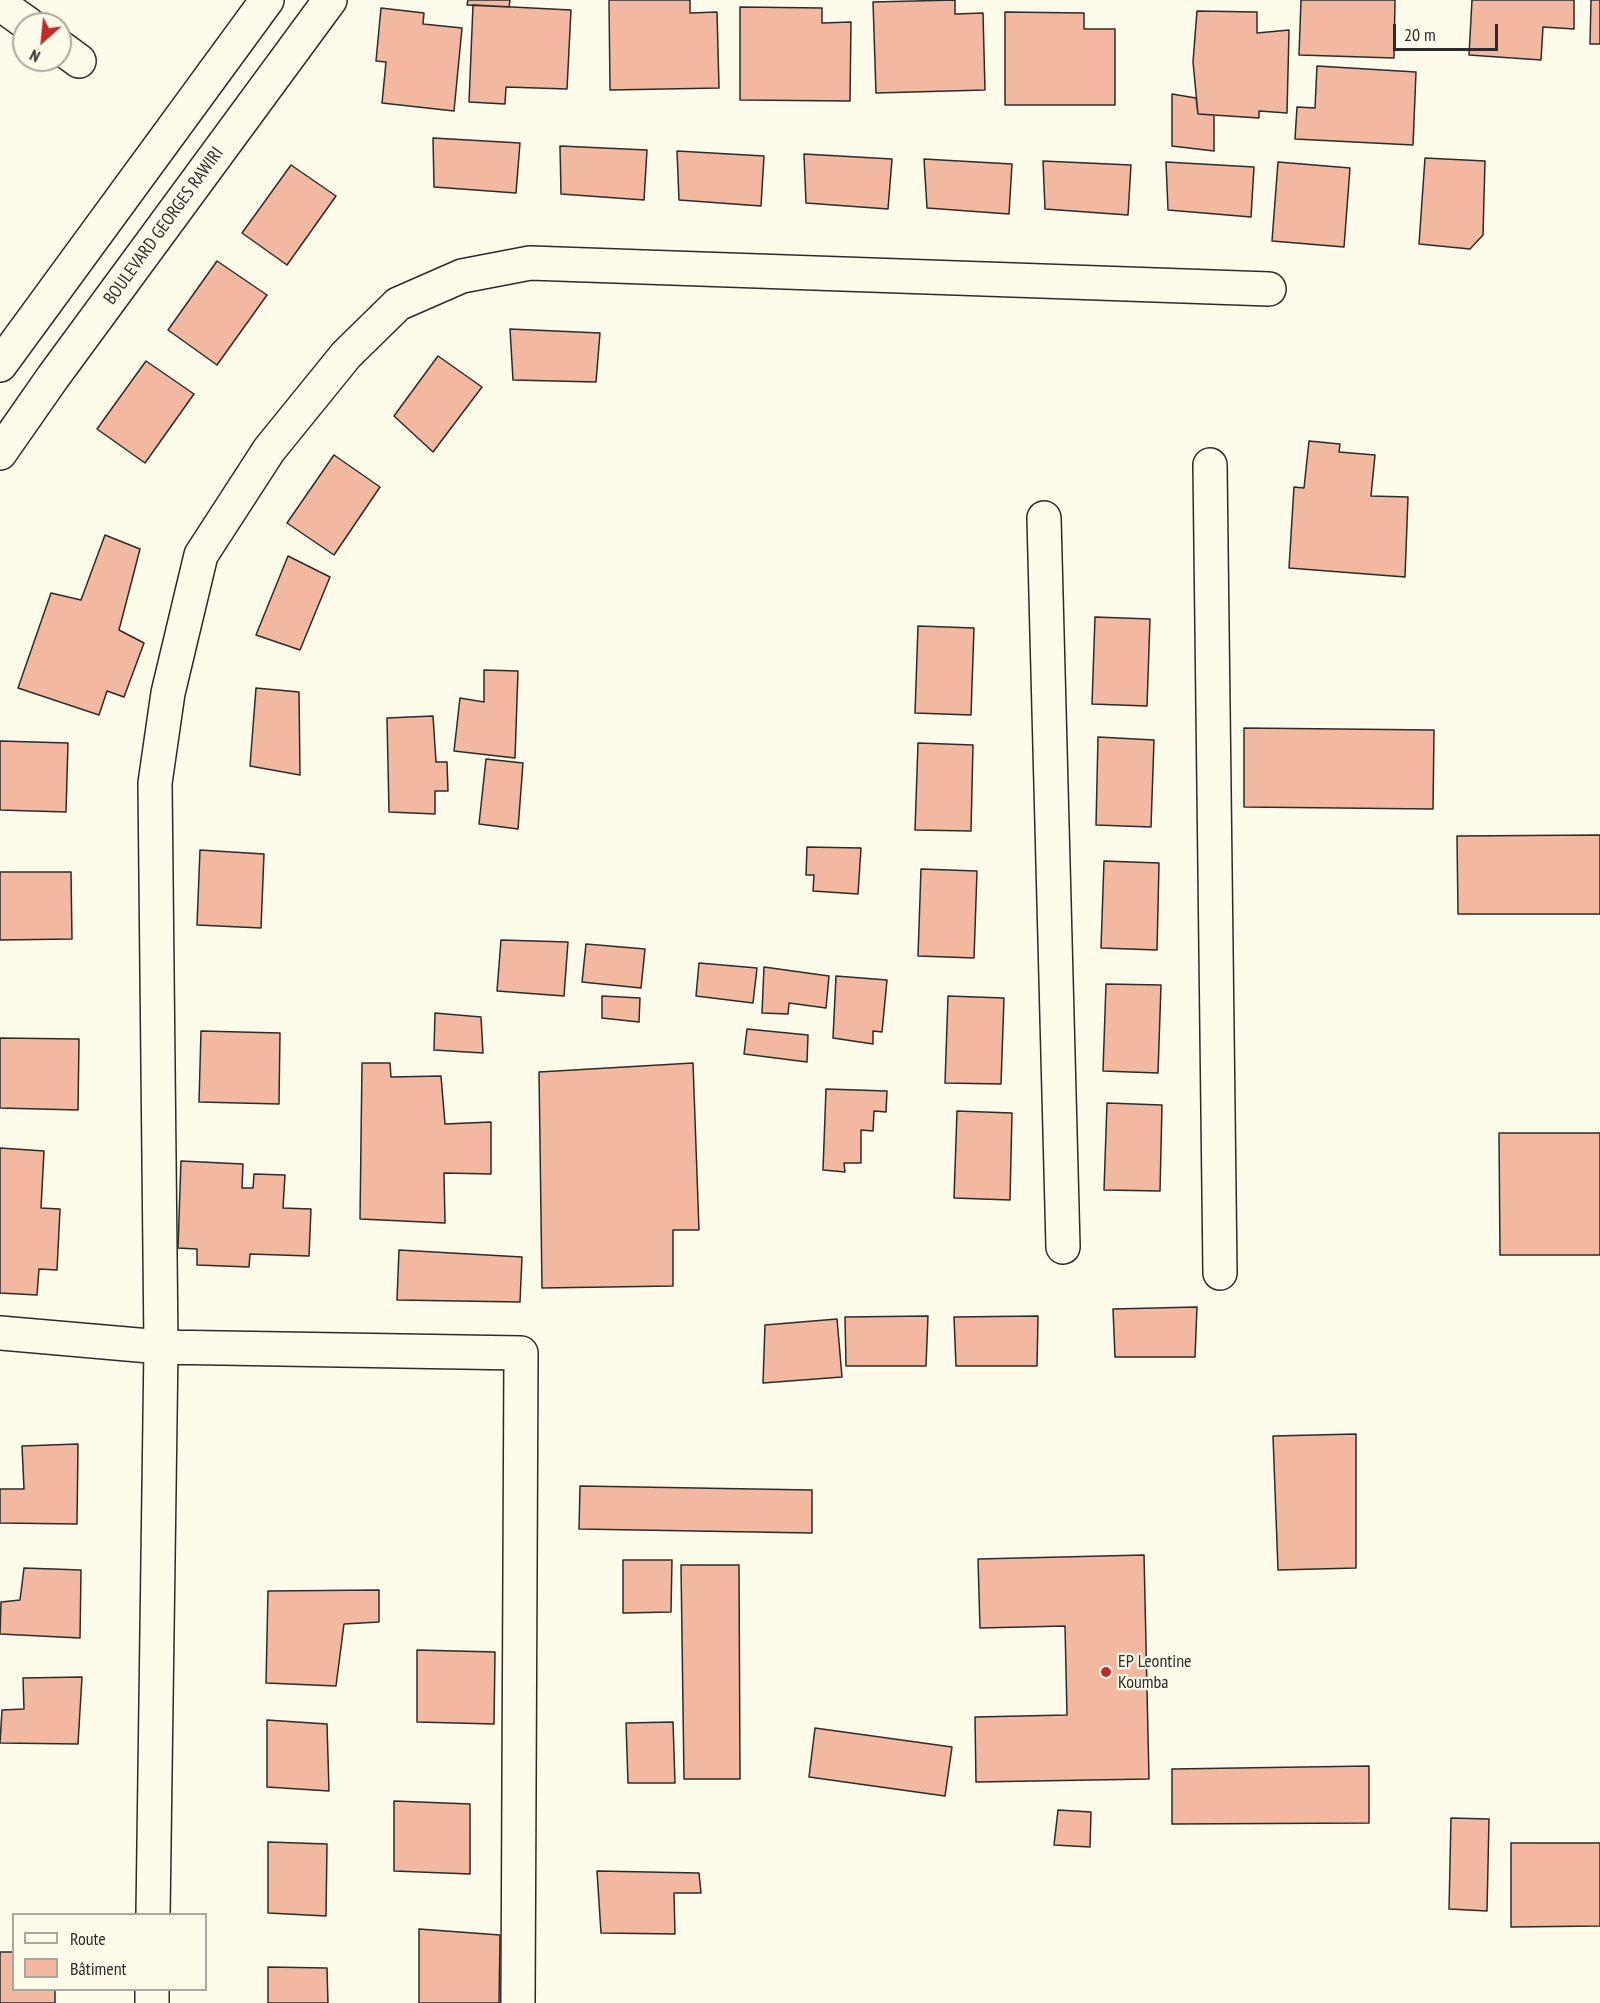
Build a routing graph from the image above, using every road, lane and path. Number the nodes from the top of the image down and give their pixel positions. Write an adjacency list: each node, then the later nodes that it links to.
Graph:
1 (267, 0): 4 (street)
2 (330, 0): 5 (street, BOULEVARD GEORGES RAWIRI)
3 (1269, 289): 11 (street)
4 (0, 364)
5 (0, 453)
6 (1210, 465): 9 (street)
7 (1044, 518): 8 (street)
8 (1063, 1247)
9 (1220, 1273)
10 (0, 1333): 11 (street)
11 (161, 1347): 12 (street); 13 (street)
12 (153, 1913)
13 (518, 2003)

